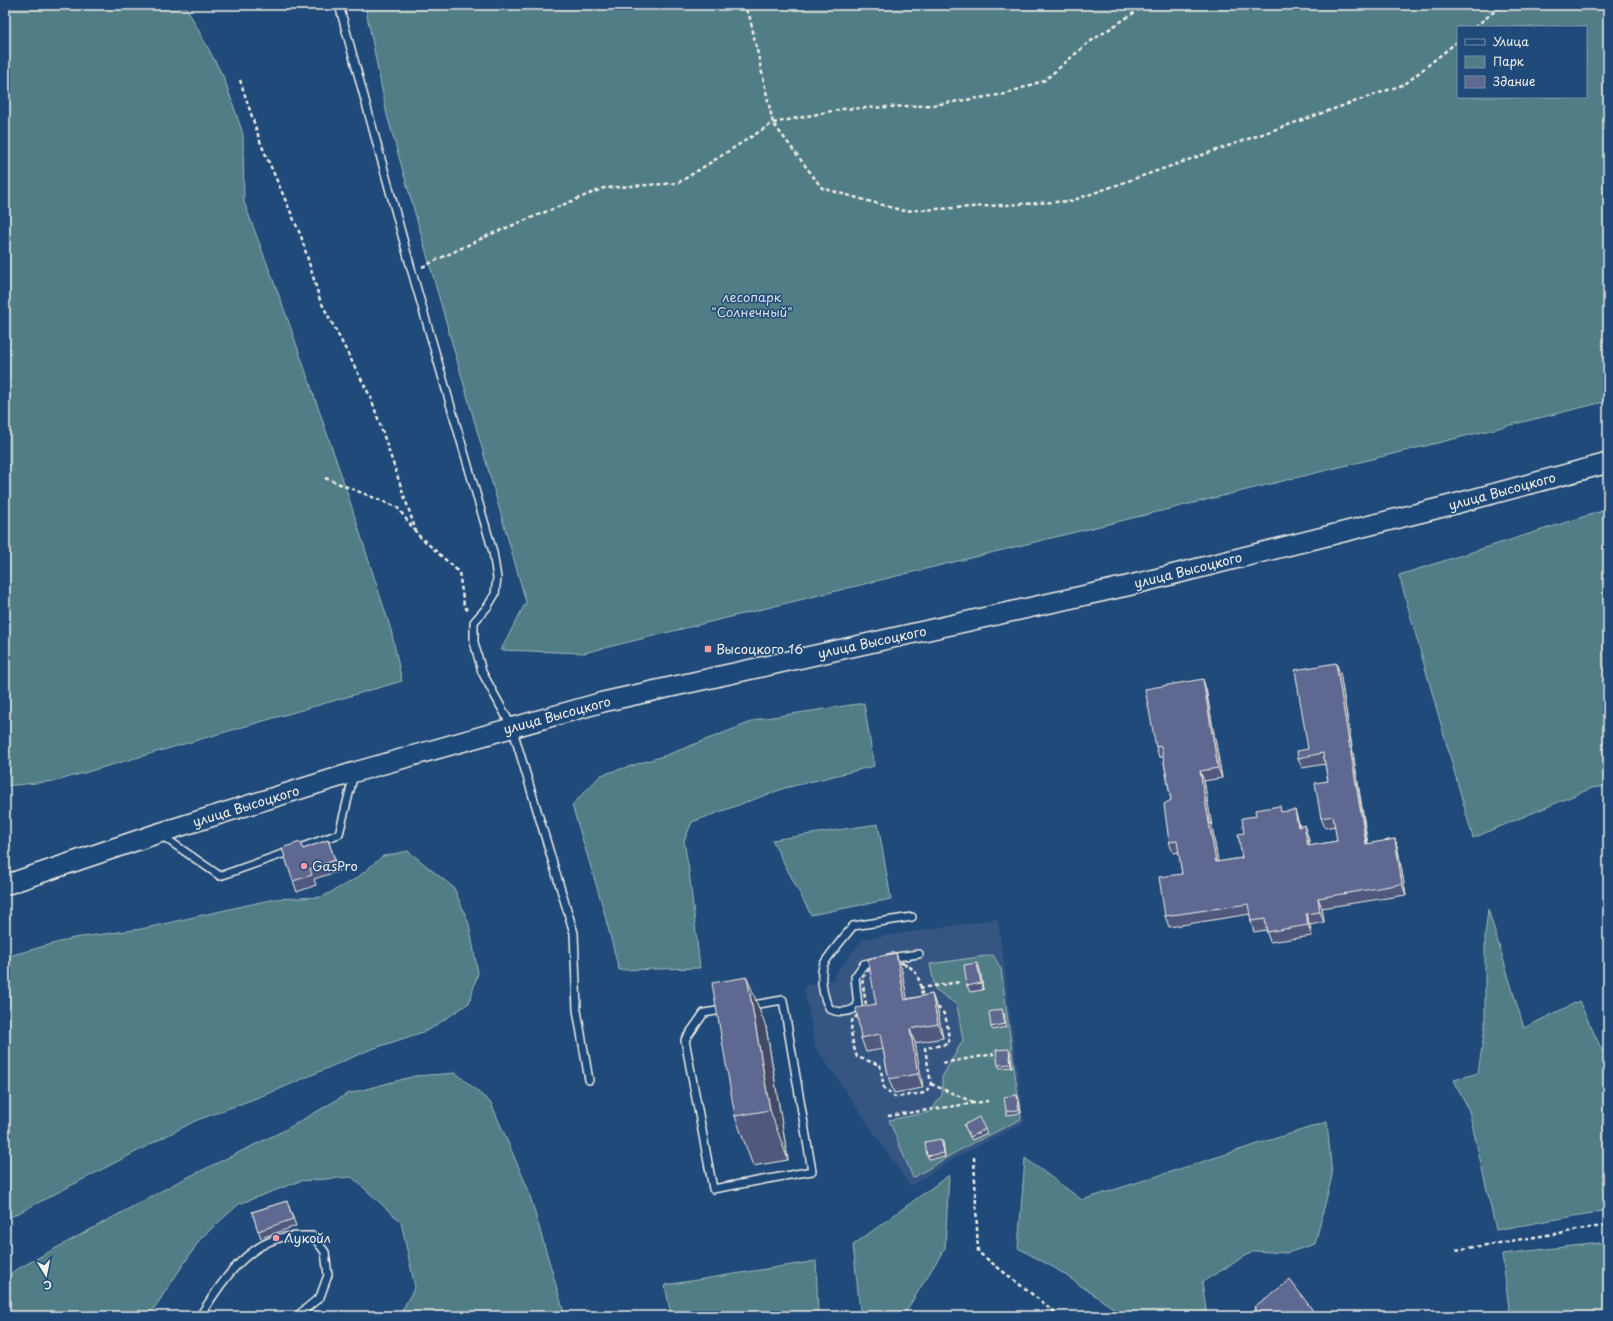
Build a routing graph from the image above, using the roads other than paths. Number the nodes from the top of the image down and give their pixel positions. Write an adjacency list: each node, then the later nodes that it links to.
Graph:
1 (339, 5): 3 (lane)
2 (1608, 462): 3 (main road, улица Высоцкого)
3 (512, 727): 4 (main road, улица Высоцкого); 10 (lane)
4 (355, 772): 5 (main road, улица Высоцкого); 5 (lane)
5 (159, 833): 6 (main road, улица Высоцкого)
6 (5, 885)
7 (912, 917): 8 (lane)
8 (919, 954)
9 (690, 1065): 9 (lane)
10 (589, 1080)
11 (200, 1316): 12 (lane)
12 (297, 1316)

